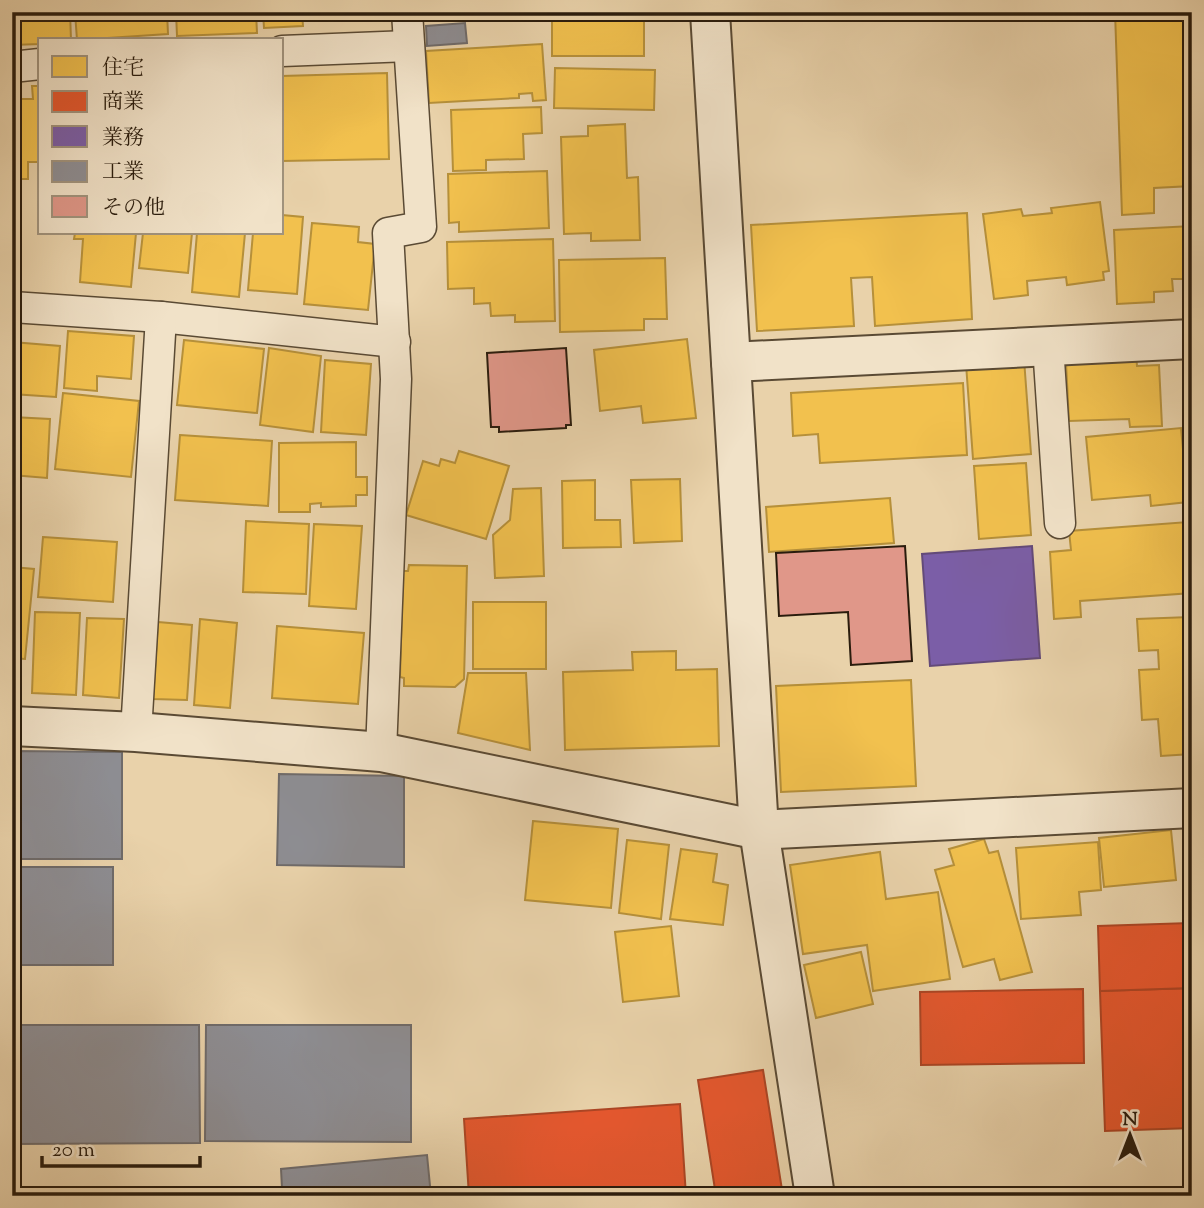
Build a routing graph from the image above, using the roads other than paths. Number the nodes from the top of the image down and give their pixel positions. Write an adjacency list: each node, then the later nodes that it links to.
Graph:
1 (407, 12): 3 (lane)
2 (710, 12): 12 (street)
3 (409, 46): 4 (lane); 10 (lane)
4 (284, 51)
5 (38, 64): 6 (lane)
6 (12, 66)
7 (12, 307): 8 (lane)
8 (161, 317): 10 (lane); 15 (lane)
9 (1192, 339): 11 (street)
10 (394, 342): 16 (lane)
11 (1048, 346): 12 (street); 13 (lane)
12 (730, 362): 18 (street)
13 (1060, 523)
14 (12, 726): 15 (street)
15 (136, 732): 16 (street)
16 (381, 752): 18 (street)
17 (1192, 808): 18 (street)
18 (759, 830): 19 (street)
19 (815, 1196)

